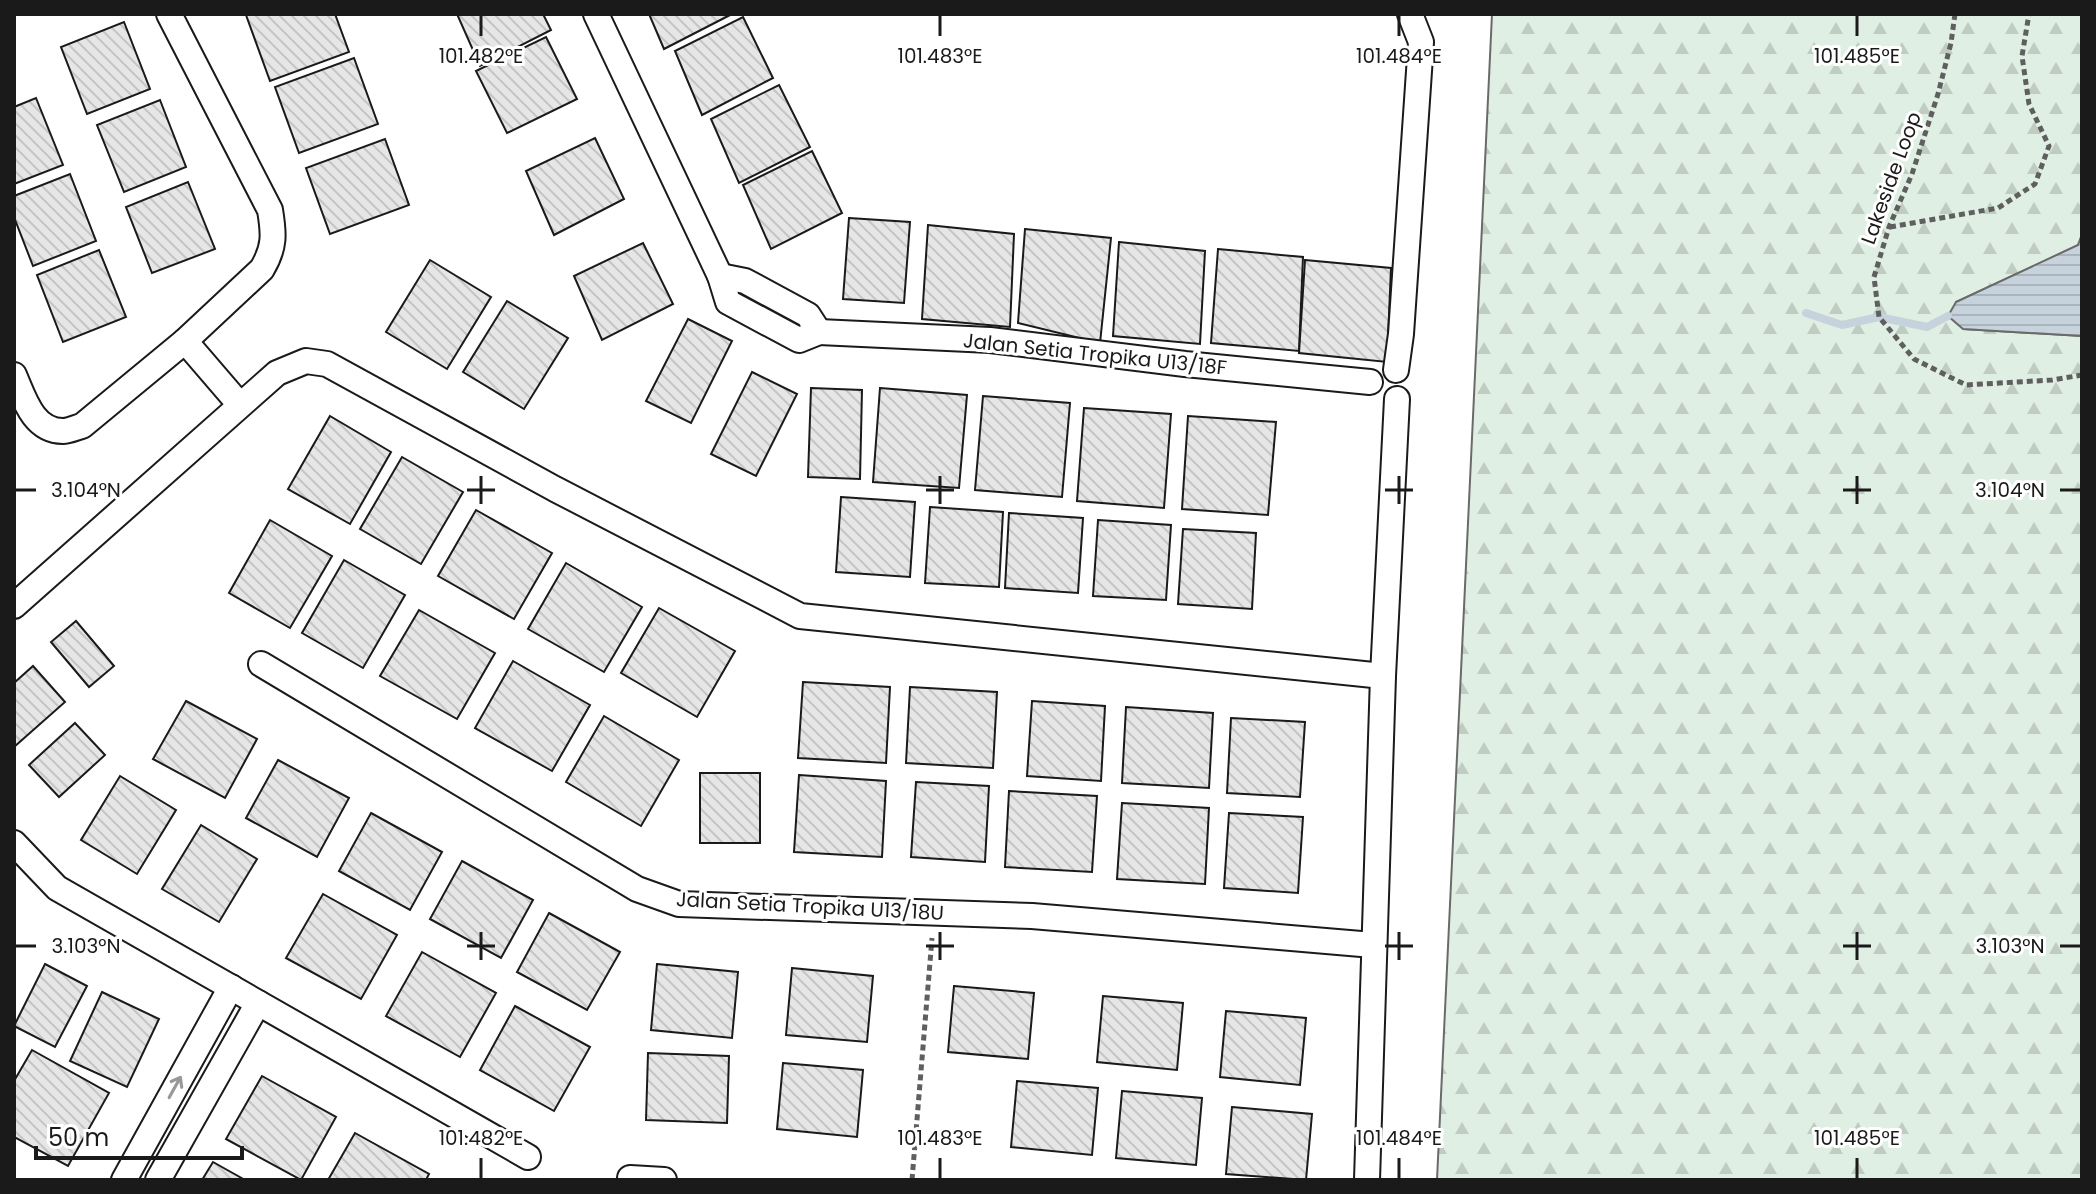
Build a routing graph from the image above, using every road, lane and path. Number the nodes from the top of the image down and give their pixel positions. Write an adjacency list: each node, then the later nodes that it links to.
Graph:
1 (169, 14): 7 (street)
2 (596, 14): 11 (street, Jalan Setia Tropika U13/18F)
3 (1410, 14): 8 (street)
4 (1955, 14): 6 (path, Lakeside Loop)
5 (2029, 14): 6 (path)
6 (1889, 227): 10 (path, Lakeside Loop)
7 (185, 341): 9 (street); 13 (street)
8 (1396, 370): 11 (street); 12 (street)
9 (14, 375)
10 (2082, 375)
11 (1370, 382): 12 (street)
12 (1397, 399): 16 (street)
13 (240, 405): 14 (street); 16 (street)
14 (14, 606)
15 (261, 664): 18 (street, Jalan Setia Tropika U13/18U)
16 (1383, 676): 19 (street)
17 (14, 843): 20 (street)
18 (934, 913): 19 (street, Jalan Setia Tropika U13/18U); 27 (path)
19 (1373, 945): 28 (street)
20 (231, 987): 21 (street); 24 (street, one-way to 20)
21 (258, 1003): 22 (street); 25 (street)
22 (528, 1157)
23 (630, 1178): 26 (street)
24 (124, 1180)
25 (158, 1180)
26 (664, 1180)
27 (912, 1180)
28 (1367, 1180)

